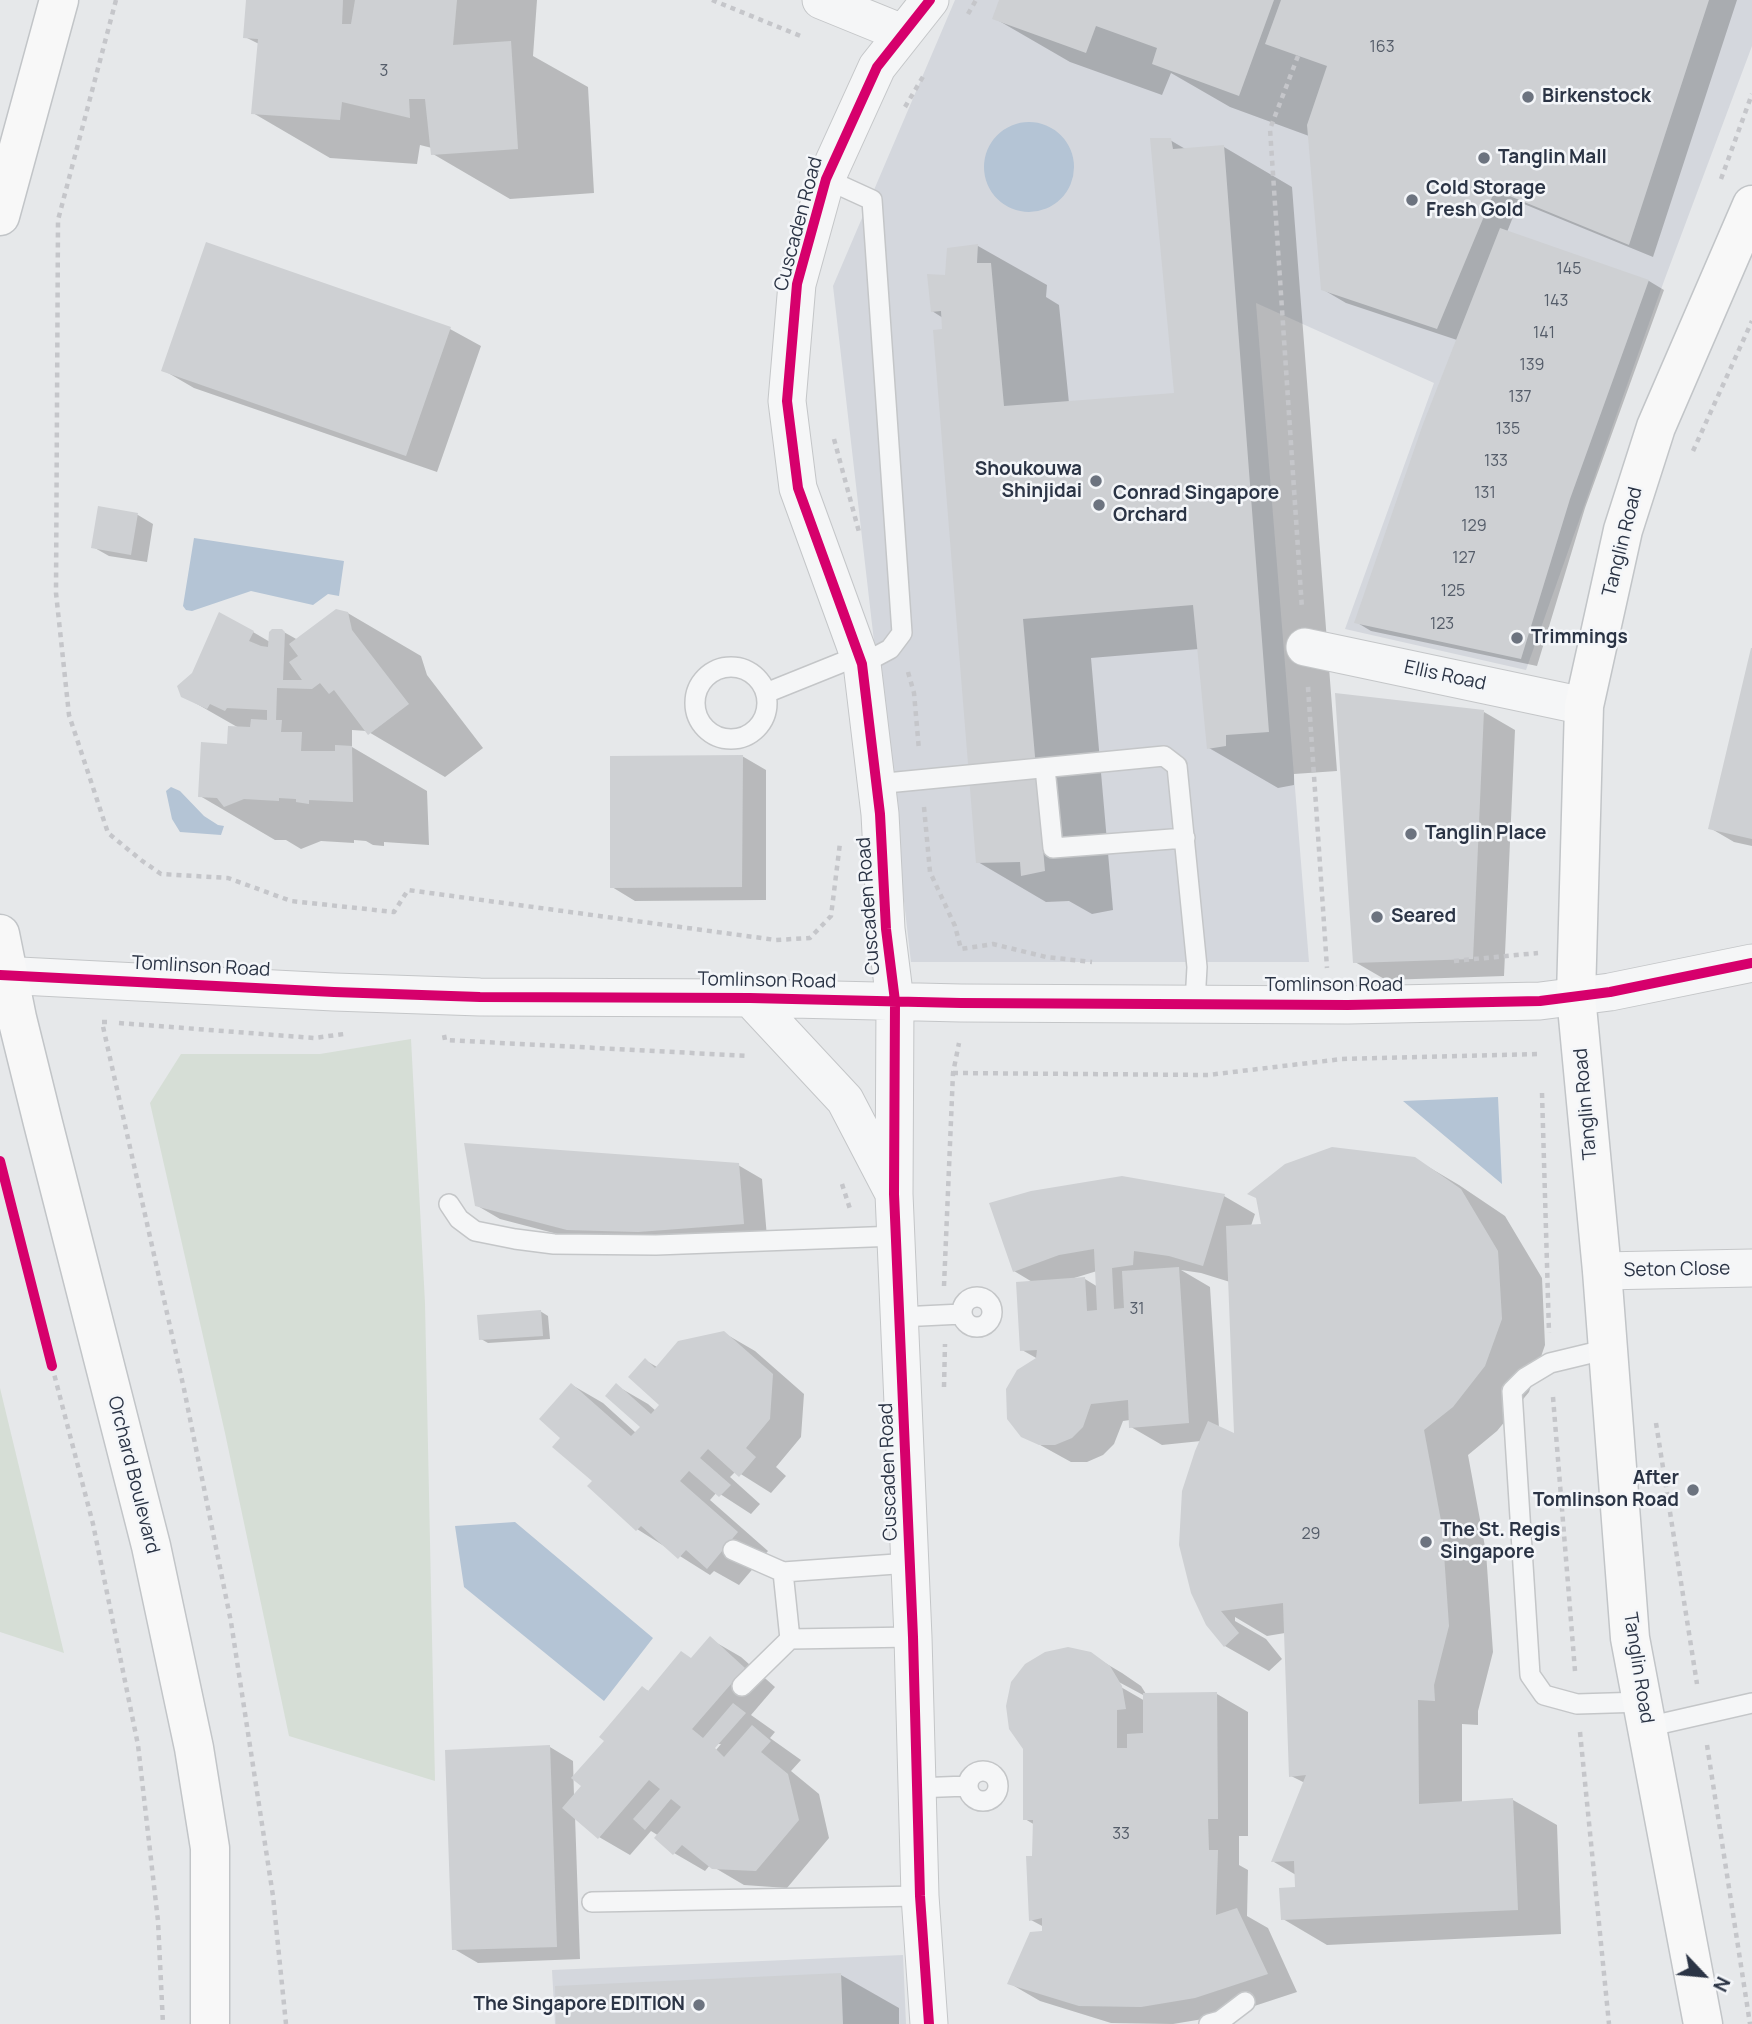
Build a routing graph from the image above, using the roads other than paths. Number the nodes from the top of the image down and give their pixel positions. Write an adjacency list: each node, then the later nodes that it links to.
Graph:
1 (59, 0): 7 (main road)
2 (821, 0): 4 (street)
3 (930, 0): 4 (street, Cuscaden Road)
4 (902, 33): 5 (street, Cuscaden Road)
5 (826, 179): 9 (street, Cuscaden Road); 9 (lane)
6 (1752, 205): 11 (main road, Tanglin Road)
7 (0, 216)
8 (1305, 647): 11 (street, Ellis Road)
9 (860, 660): 10 (lane); 13 (street, Cuscaden Road)
10 (766, 693)
11 (1584, 706): 18 (main road, Tanglin Road)
12 (1045, 768): 13 (lane); 14 (lane); 14 (lane)
13 (876, 784): 20 (street, Cuscaden Road)
14 (1185, 838): 21 (lane)
15 (0, 934): 17 (main road, Orchard Boulevard)
16 (1752, 962): 18 (street, Tomlinson Road)
17 (4, 975): 19 (street, Tomlinson Road); 43 (main road, Orchard Boulevard)
18 (1576, 996): 21 (street, Tomlinson Road); 26 (main road, Tanglin Road)
19 (750, 998): 20 (street, Tomlinson Road); 22 (street)
20 (895, 1001): 21 (street, Tomlinson Road); 22 (street, Cuscaden Road)
21 (1195, 1003)
22 (894, 1194): 24 (street, Cuscaden Road)
23 (449, 1204): 24 (lane)
24 (897, 1236): 28 (street, Cuscaden Road)
25 (1752, 1268): 26 (street, Seton Close)
26 (1602, 1271): 29 (main road, Tanglin Road)
27 (962, 1314): 28 (lane)
28 (900, 1317): 31 (street, Cuscaden Road)
29 (1608, 1349): 37 (main road, Tanglin Road); 37 (lane)
30 (733, 1550): 32 (lane)
31 (910, 1563): 32 (lane); 33 (street, Cuscaden Road)
32 (783, 1572): 34 (lane)
33 (913, 1637): 34 (lane); 39 (street, Cuscaden Road)
34 (790, 1639): 35 (lane)
35 (742, 1686)
36 (1752, 1703): 37 (lane)
37 (1645, 1714): 46 (main road, Tanglin Road)
38 (967, 1787): 39 (lane)
39 (916, 1788): 40 (street, Cuscaden Road)
40 (920, 1896): 41 (lane); 44 (street, Cuscaden Road)
41 (592, 1902)
42 (1245, 2003): 45 (lane)
43 (210, 2024)
44 (929, 2024)
45 (1209, 2024)
46 (1703, 2024)

